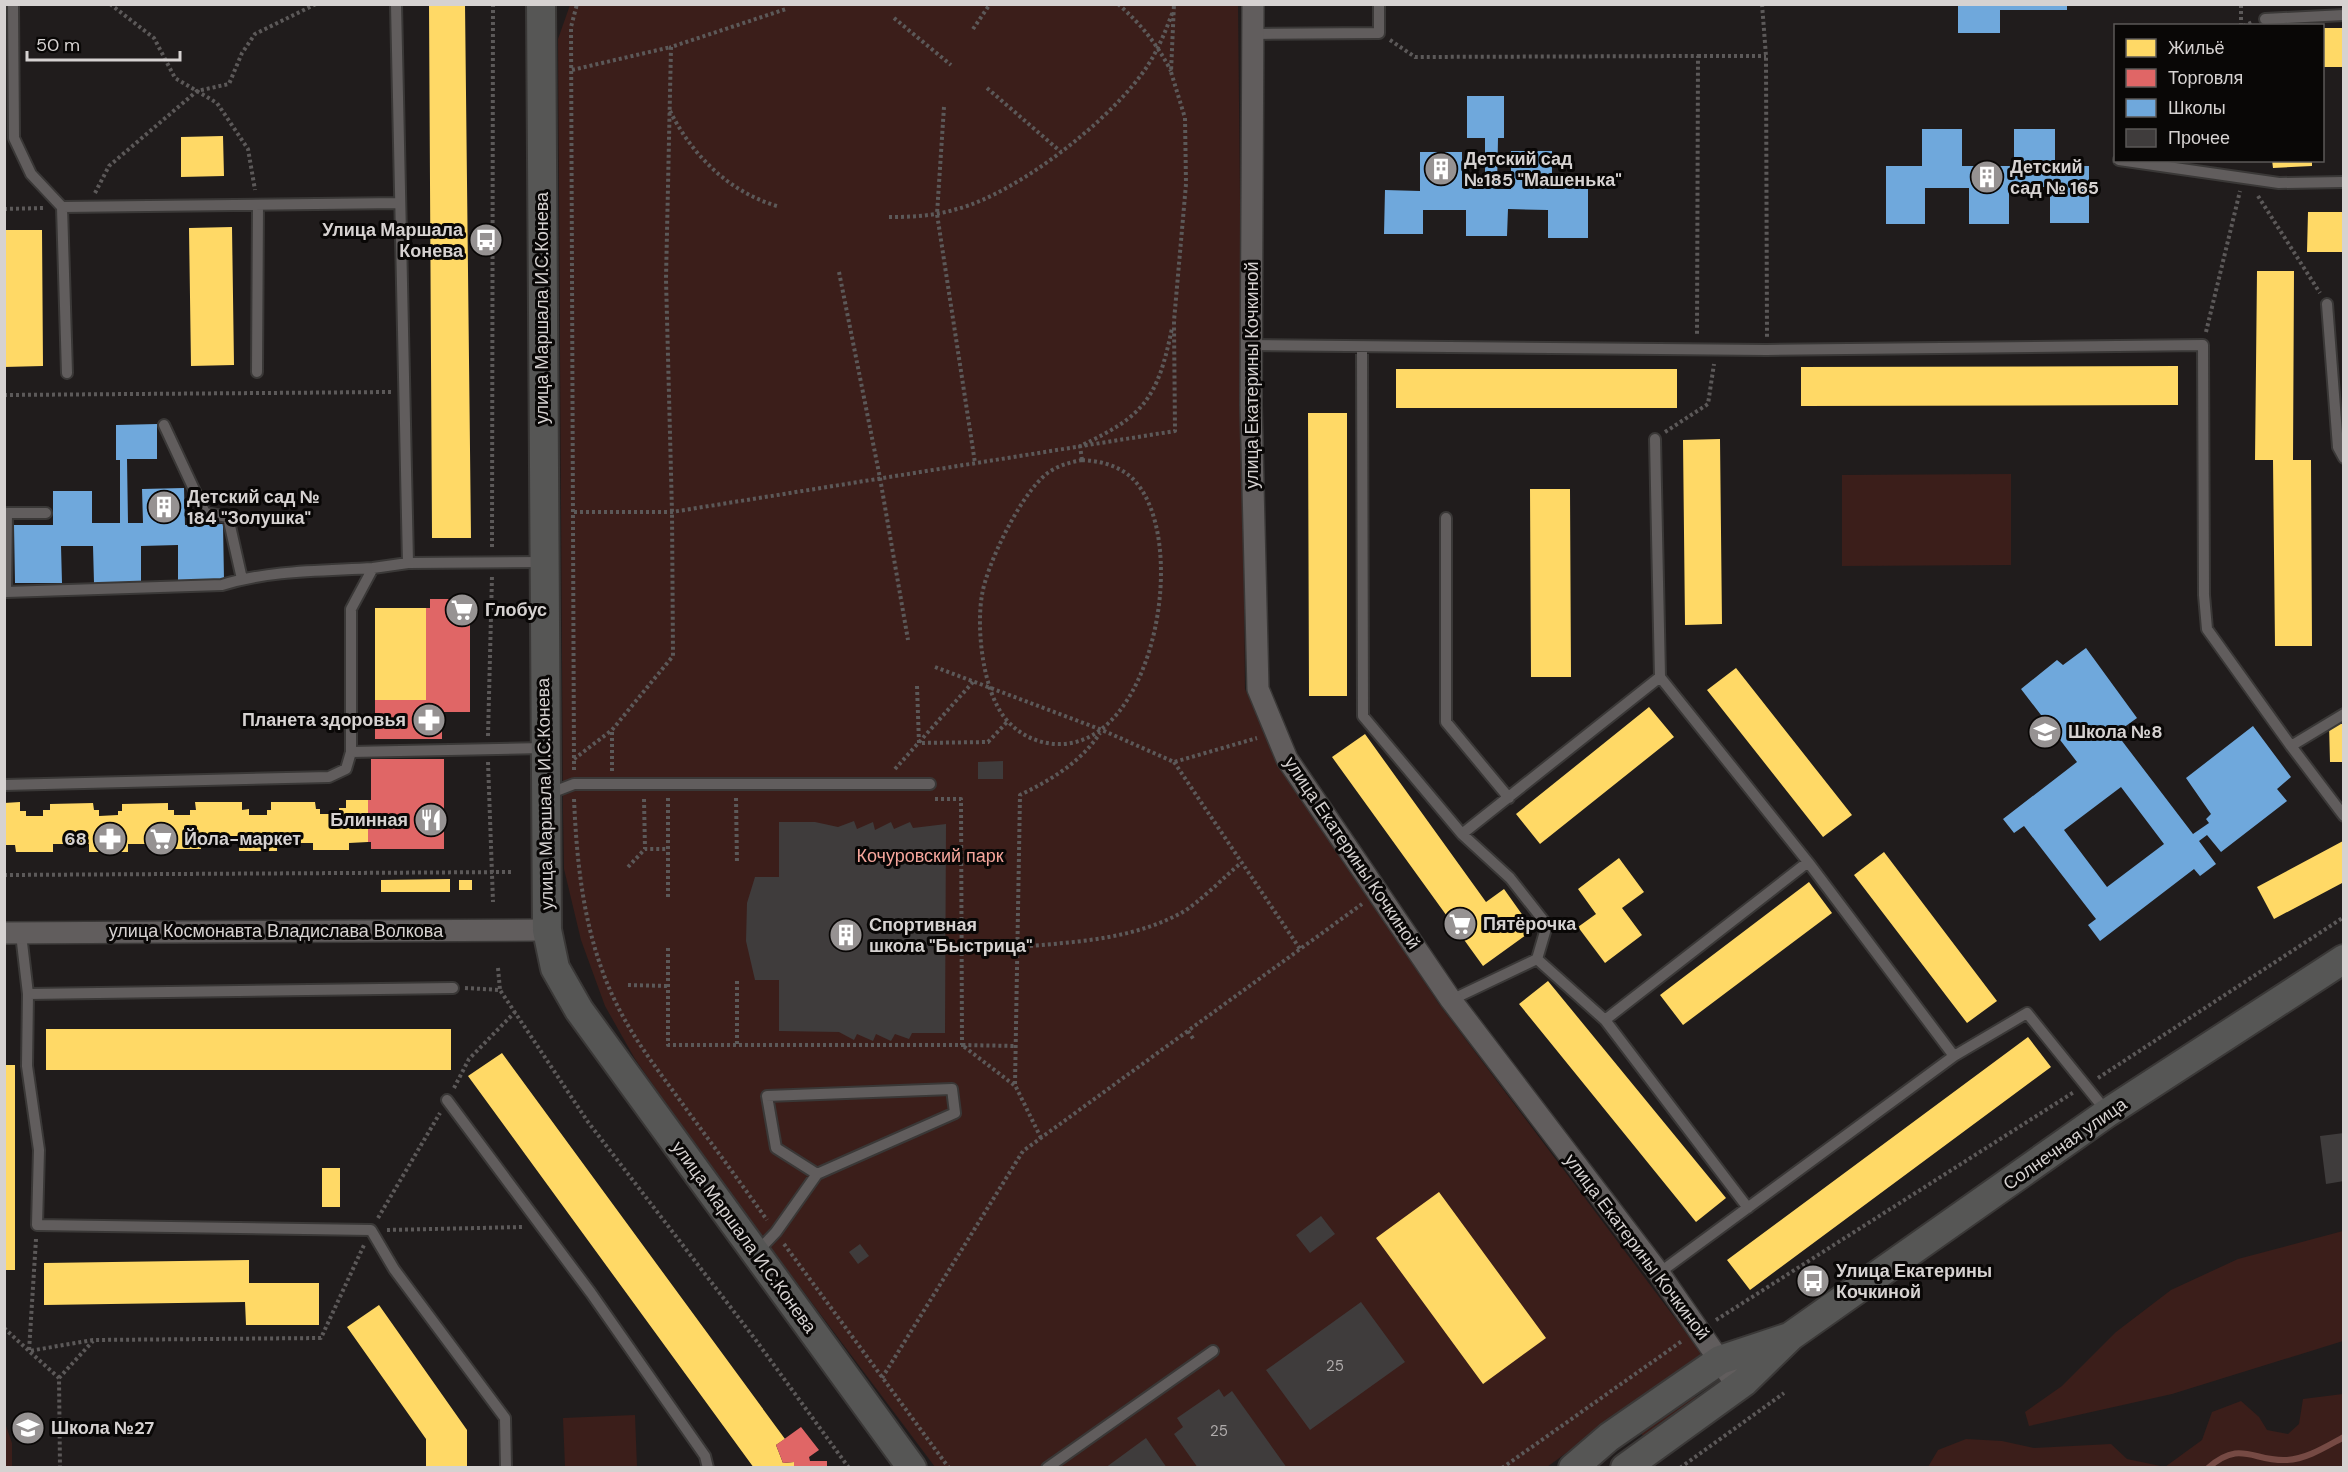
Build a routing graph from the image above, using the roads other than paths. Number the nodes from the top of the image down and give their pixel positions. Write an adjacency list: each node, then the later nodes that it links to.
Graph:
1 (13, 4): 14 (lane)
2 (396, 4): 12 (lane)
3 (541, 4): 25 (main road, улица Маршала И.С.Конева)
4 (1253, 4): 9 (street, улица Екатерины Кочкиной)
5 (1379, 4): 9 (lane)
6 (2323, 10): 7 (lane); 8 (lane)
7 (2343, 15)
8 (2265, 19)
9 (1253, 34): 16 (street, улица Екатерины Кочкиной)
10 (2130, 162): 11 (lane)
11 (2343, 182)
12 (399, 203): 13 (lane); 26 (lane)
13 (258, 205): 14 (lane); 18 (lane)
14 (62, 207): 19 (lane)
15 (2327, 304): 22 (lane)
16 (1251, 345): 17 (lane); 47 (street, улица Екатерины Кочкиной)
17 (1362, 348): 31 (lane); 39 (lane)
18 (256, 372)
19 (67, 373)
20 (164, 425): 28 (lane)
21 (1655, 439): 29 (lane)
22 (2343, 458)
23 (46, 513): 28 (lane)
24 (1446, 518): 37 (lane)
25 (543, 562): 26 (lane); 32 (main road, улица Маршала И.С.Конева)
26 (408, 563): 27 (lane)
27 (372, 568): 28 (lane); 33 (lane)
28 (243, 579)
29 (1660, 677): 37 (lane); 40 (lane)
30 (2343, 714): 31 (lane)
31 (2291, 746): 38 (lane)
32 (544, 748): 33 (lane); 36 (main road, улица Маршала И.С.Конева)
33 (351, 752): 35 (lane)
34 (930, 784): 36 (lane)
35 (4, 785)
36 (545, 795): 41 (main road, улица Маршала И.С.Конева)
37 (1509, 798): 39 (lane)
38 (2343, 816)
39 (1462, 834): 43 (lane)
40 (1808, 862): 48 (lane); 49 (lane)
41 (546, 930): 42 (street, улица Космонавта Владислава Волкова); 54 (main road, улица Маршала И.С.Конева)
42 (13, 934): 46 (lane)
43 (1537, 959): 47 (lane); 48 (lane)
44 (2343, 959): 51 (main road, Солнечная улица)
45 (453, 988): 46 (lane)
46 (28, 994): 60 (lane)
47 (1451, 1000): 55 (street, улица Екатерины Кочкиной)
48 (1605, 1020): 53 (lane)
49 (1954, 1056): 51 (lane); 53 (lane)
50 (447, 1100): 61 (lane)
51 (2107, 1113): 56 (main road, Солнечная улица)
52 (817, 1174): 52 (lane); 54 (lane)
53 (1748, 1208): 55 (lane)
54 (756, 1253): 62 (main road, улица Маршала И.С.Конева)
55 (1659, 1273): 58 (street, улица Екатерины Кочкиной)
56 (1791, 1336): 58 (main road, Солнечная улица); 59 (main road, Солнечная улица)
57 (1213, 1350): 63 (lane)
58 (1720, 1360): 59 (street, улица Екатерины Кочкиной); 64 (main road, Солнечная улица)
59 (1738, 1386): 65 (main road, Солнечная улица)
60 (506, 1467)
61 (708, 1467)
62 (912, 1467)
63 (1047, 1467)
64 (1573, 1467)
65 (1625, 1467)

